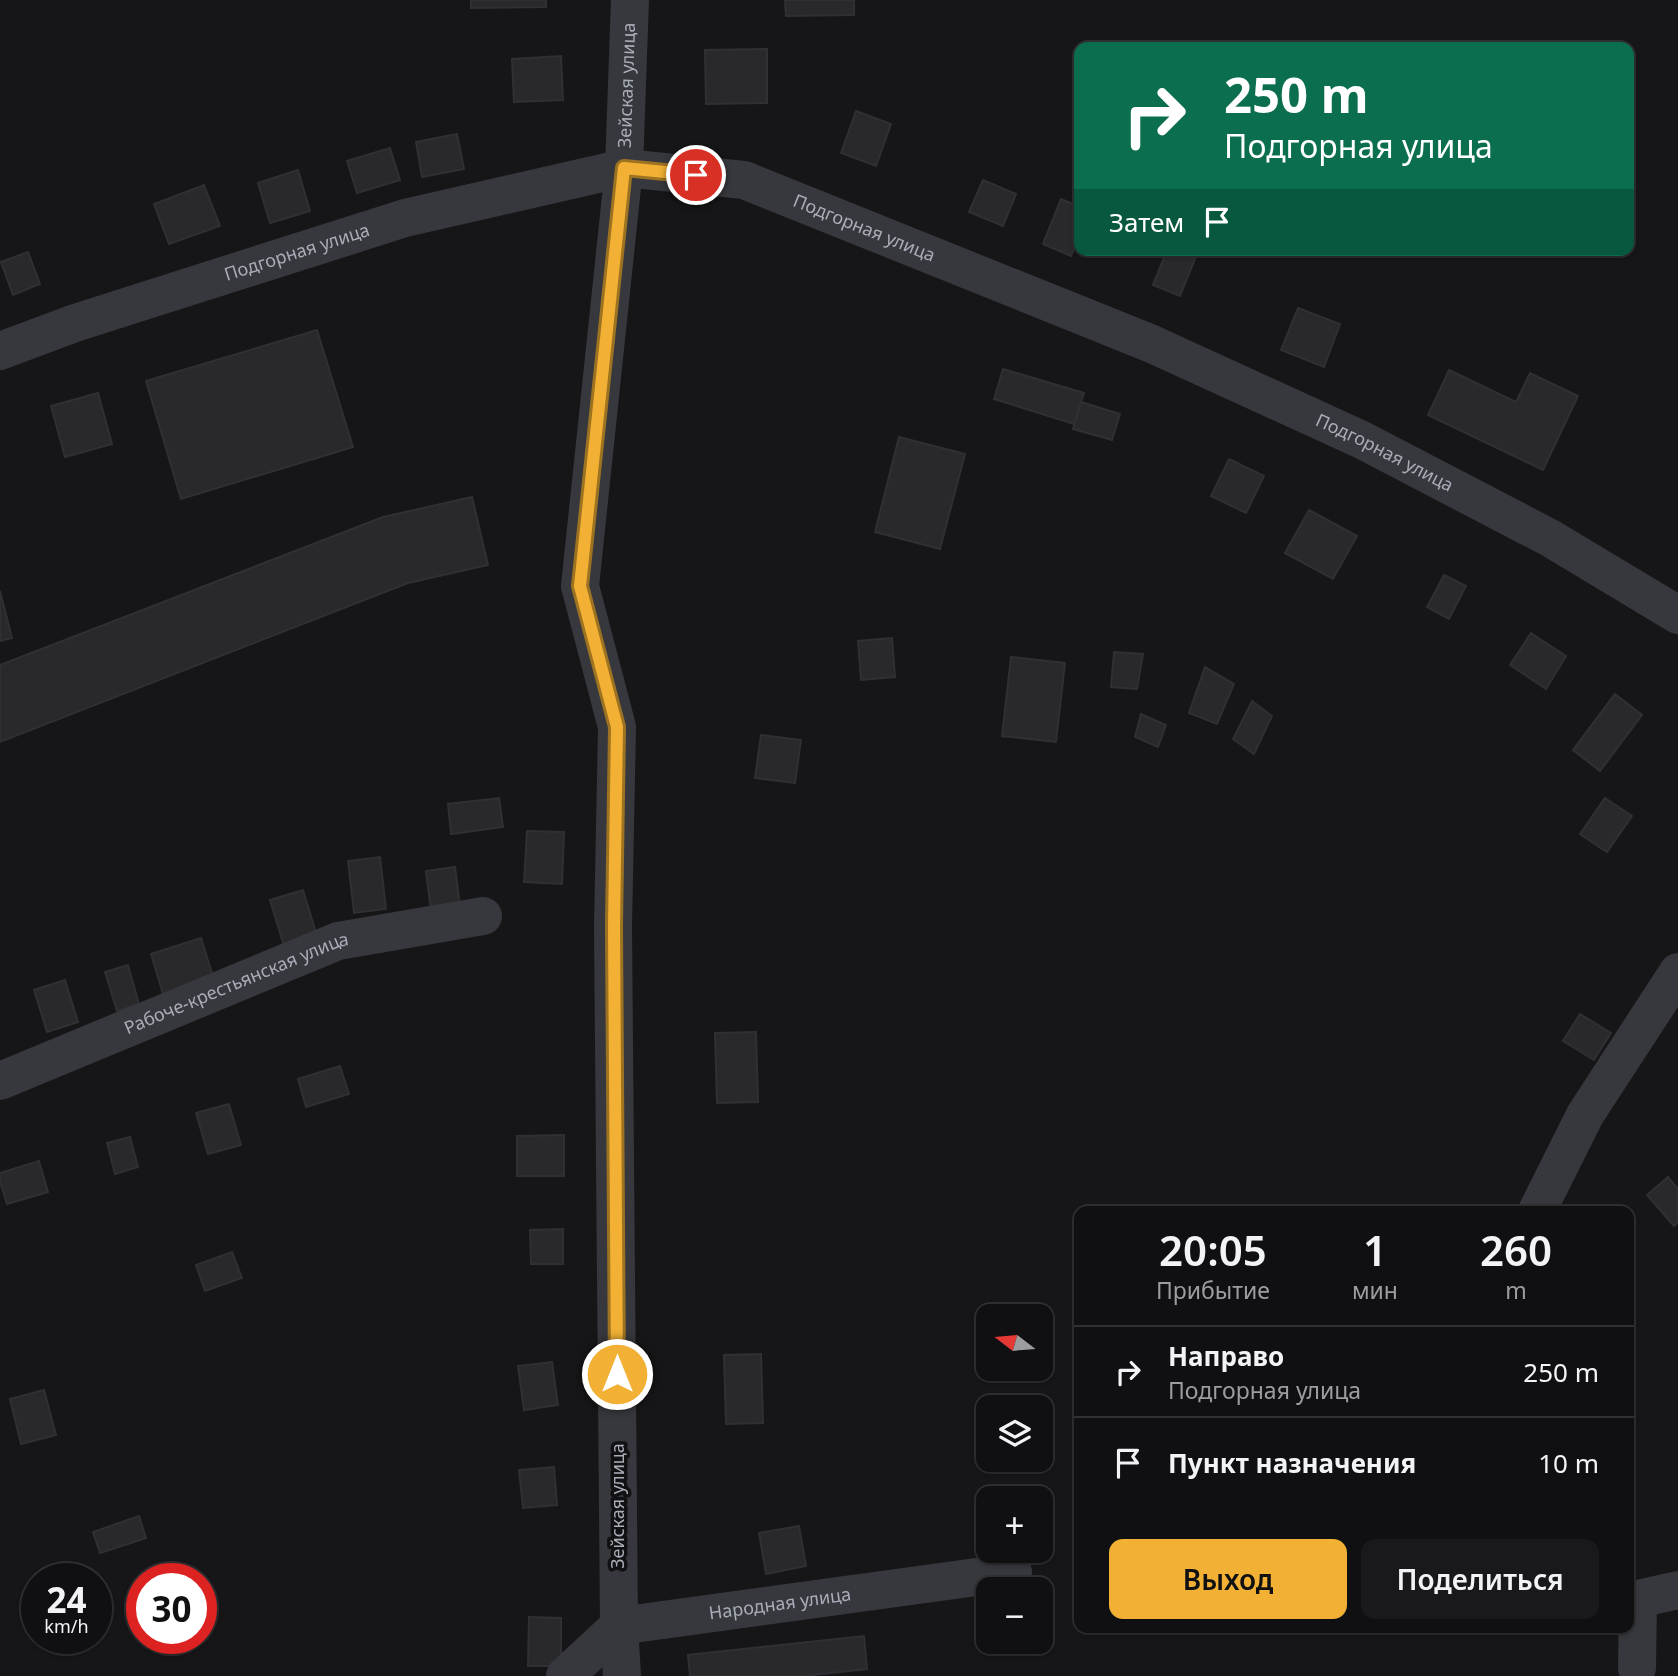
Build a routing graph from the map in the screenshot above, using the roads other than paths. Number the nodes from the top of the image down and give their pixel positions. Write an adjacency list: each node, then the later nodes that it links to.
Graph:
1 (630, 0): 2 (street, Зейская улица)
2 (624, 168): 3 (street, Подгорная улица); 4 (street, Подгорная улица); 11 (street, Зейская улица)
3 (0, 351)
4 (1678, 615)
5 (483, 916): 7 (street, Рабоче-крестьянская улица)
6 (1678, 972): 8 (street)
7 (0, 1081)
8 (1540, 1206)
9 (1013, 1572): 11 (street, Народная улица)
10 (1678, 1590): 12 (street)
11 (619, 1626): 13 (street); 14 (street, Зейская улица)
12 (1637, 1668)
13 (565, 1676)
14 (622, 1676)

